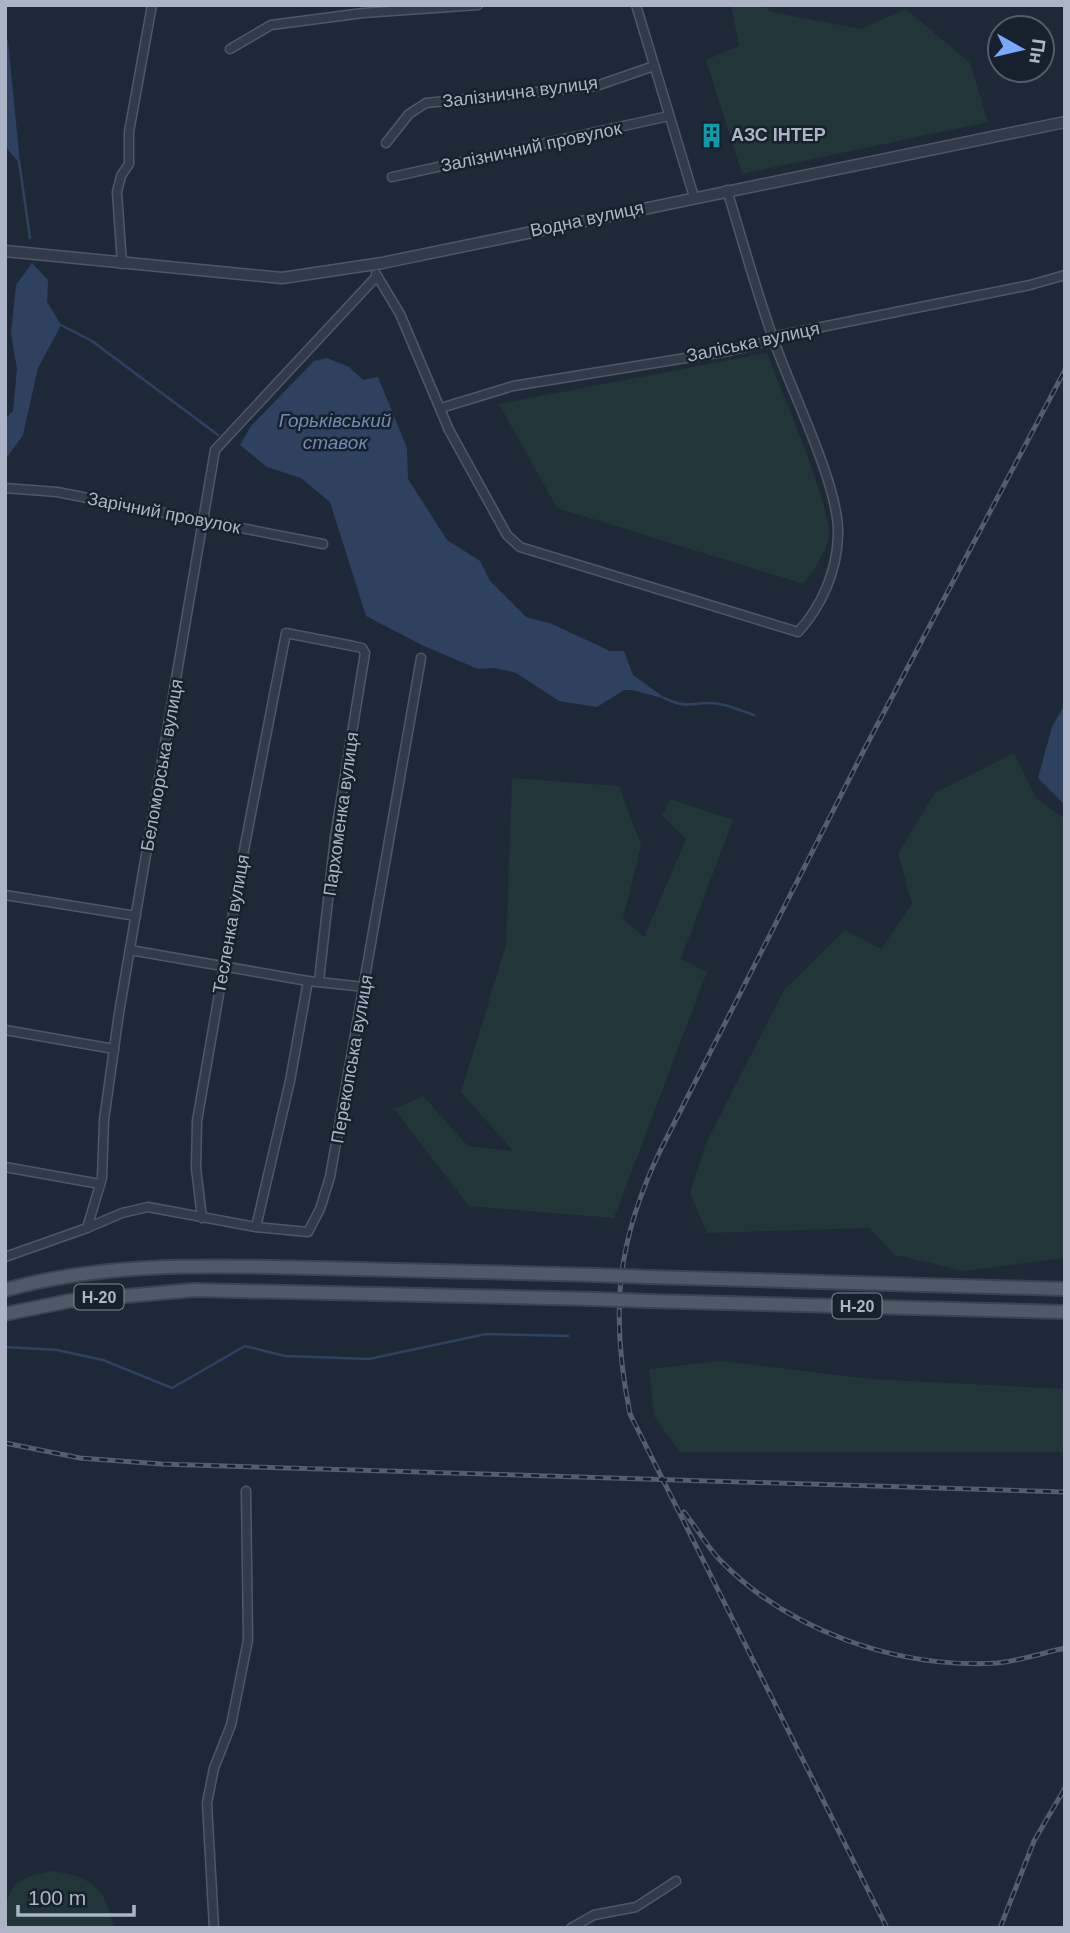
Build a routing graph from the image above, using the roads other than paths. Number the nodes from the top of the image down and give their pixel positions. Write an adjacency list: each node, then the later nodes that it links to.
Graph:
1 (152, 5): 13 (street)
2 (478, 5): 4 (street)
3 (636, 5): 5 (street)
4 (230, 49)
5 (654, 66): 6 (street); 8 (street, Залізнична вулиця)
6 (669, 116): 9 (street, Залізничний провулок); 11 (street)
7 (1065, 121): 10 (street, Водна вулиця)
8 (386, 143)
9 (392, 177)
10 (727, 190): 11 (street, Водна вулиця); 17 (street)
11 (694, 197): 14 (street, Водна вулиця)
12 (5, 251): 13 (street, Водна вулиця)
13 (122, 264): 14 (street, Водна вулиця)
14 (373, 265): 16 (street)
15 (1065, 275): 17 (street, Заліська вулиця)
16 (377, 276): 18 (street); 20 (street, Беломорська вулиця)
17 (772, 337): 18 (street, Заліська вулиця); 18 (street)
18 (441, 408)
19 (5, 488): 20 (street, Зарічний провулок)
20 (203, 520): 21 (street, Зарічний провулок); 25 (street, Беломорська вулиця)
21 (323, 544)
22 (286, 633): 27 (street, Тесленка вулиця); 29 (street, Пархоменка вулиця)
23 (421, 658): 30 (street, Перекопська вулиця)
24 (5, 895): 25 (street)
25 (136, 916): 26 (street, Беломорська вулиця)
26 (131, 950): 27 (street); 32 (street, Беломорська вулиця)
27 (223, 967): 28 (street); 35 (street, Тесленка вулиця)
28 (308, 981): 29 (street); 36 (street)
29 (318, 981): 30 (street)
30 (365, 987): 36 (street, Перекопська вулиця)
31 (5, 1030): 32 (street)
32 (114, 1049): 34 (street, Беломорська вулиця)
33 (5, 1167): 34 (street)
34 (100, 1184): 37 (street, Беломорська вулиця)
35 (202, 1218): 36 (street, Перекопська вулиця); 37 (street, Перекопська вулиця)
36 (256, 1227)
37 (87, 1228): 38 (street)
38 (5, 1257)
39 (65, 1276): 40 (main road, Н-20, bridge); 41 (main road, Н-20); 42 (main road)
40 (1065, 1289)
41 (5, 1290)
42 (69, 1301): 43 (main road, Н-20, bridge); 44 (main road, Н-20)
43 (1065, 1312)
44 (5, 1314)
45 (246, 1491): 47 (street)
46 (676, 1881): 48 (street)
47 (214, 1928)
48 (571, 1928)

